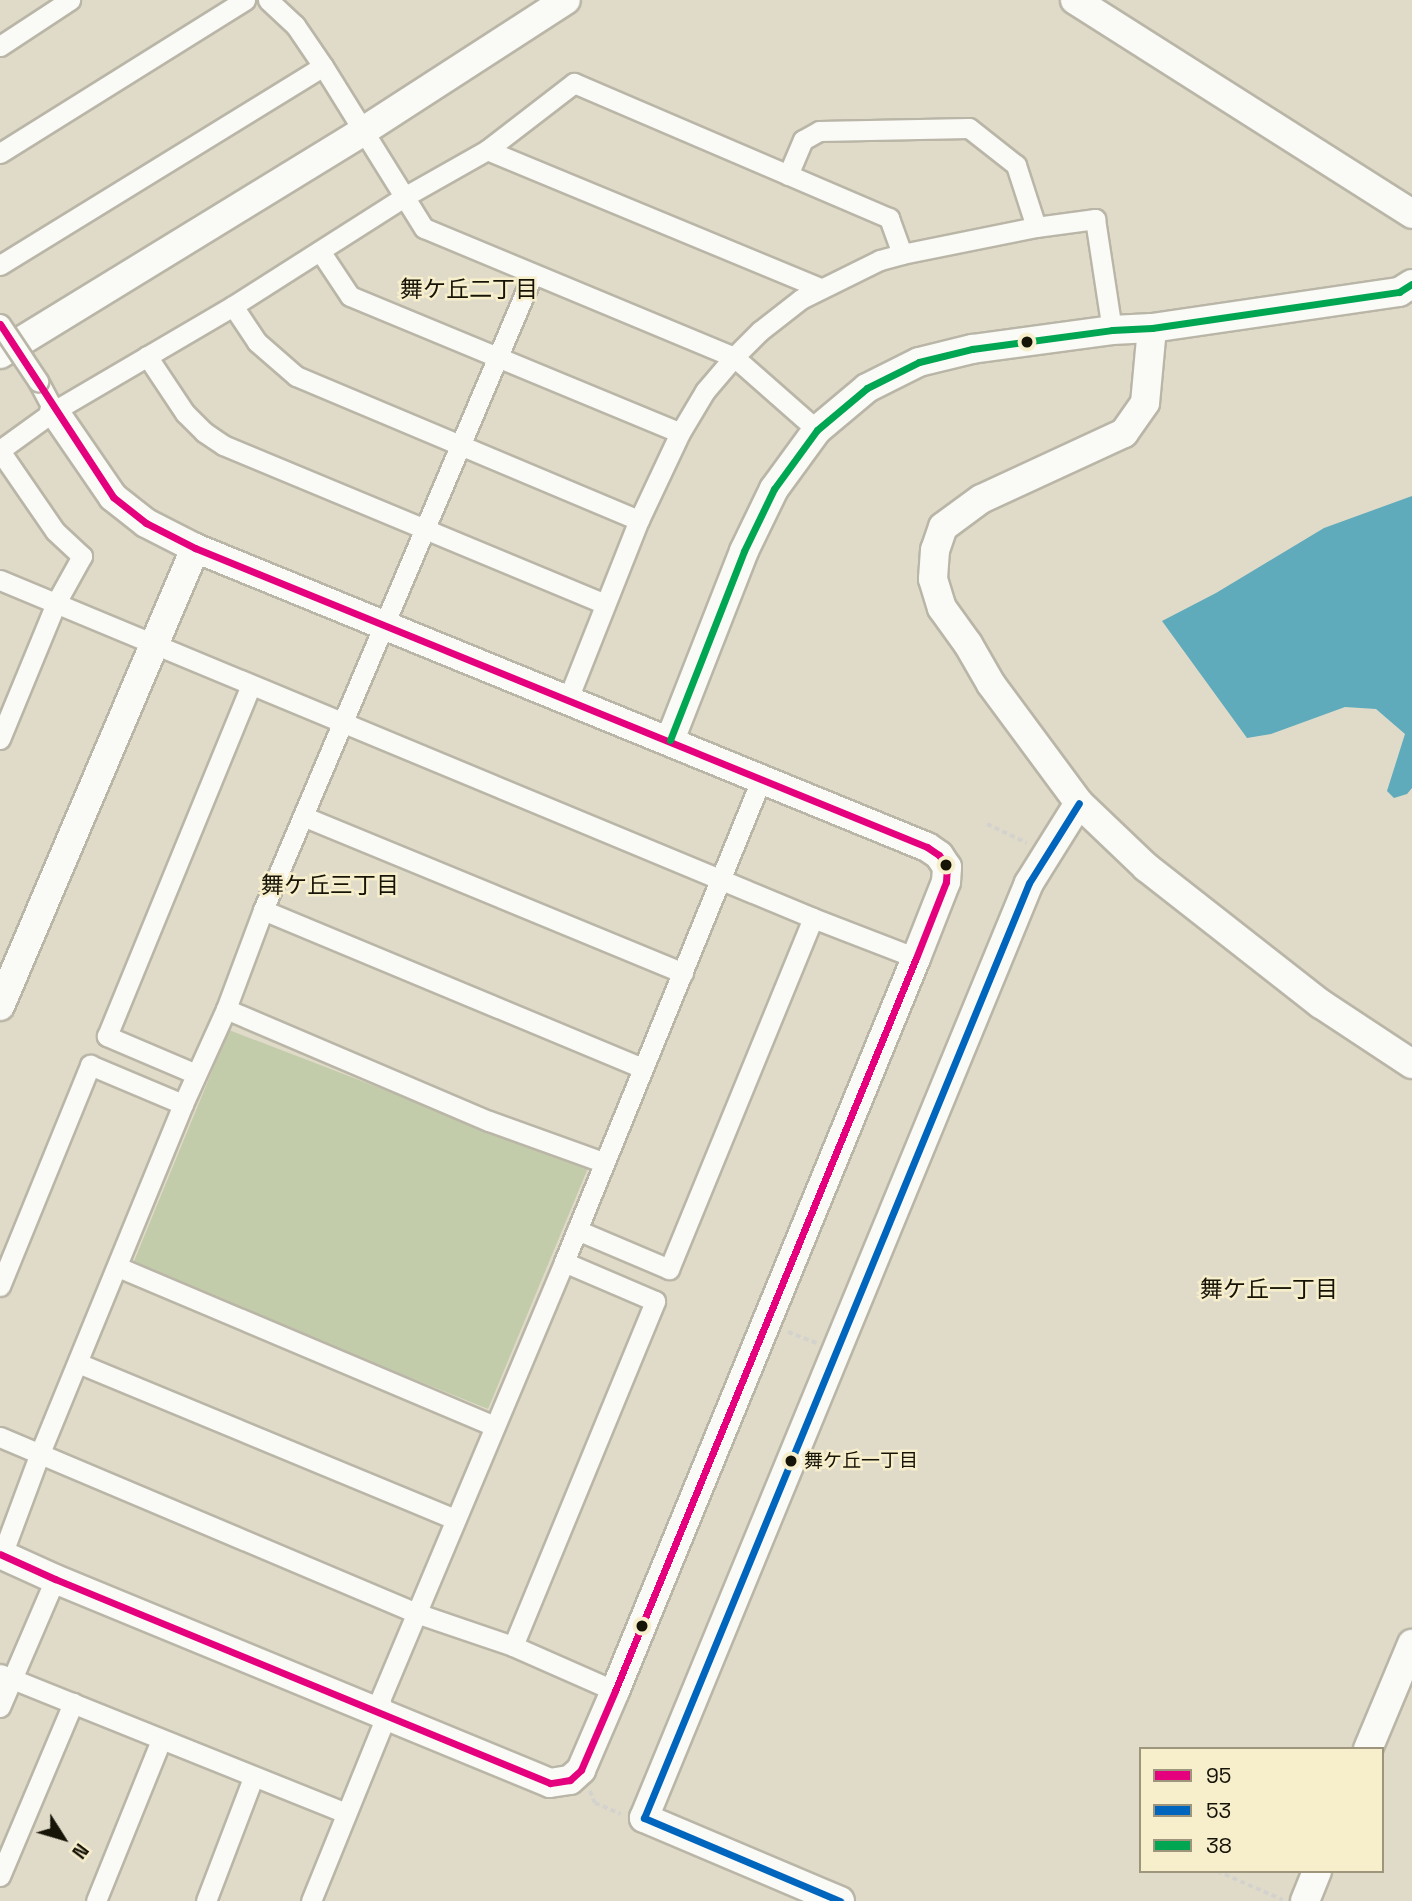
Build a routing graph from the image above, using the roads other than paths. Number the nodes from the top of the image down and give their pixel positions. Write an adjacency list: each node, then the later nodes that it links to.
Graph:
1 (70, 0): 6 (street)
2 (245, 0): 10 (street)
3 (268, 0): 7 (street)
4 (566, 0): 8 (street)
5 (1075, 0): 13 (street)
6 (0, 46)
7 (323, 66): 8 (street); 17 (street)
8 (365, 130): 12 (street); 25 (street)
9 (487, 150): 11 (street); 12 (street); 19 (street)
10 (0, 153)
11 (788, 175): 14 (street); 16 (street)
12 (404, 197): 15 (street); 18 (street)
13 (1412, 214)
14 (1036, 226): 16 (street); 24 (street)
15 (320, 251): 21 (street); 28 (street)
16 (902, 254): 19 (street)
17 (0, 265)
18 (533, 274): 27 (street); 28 (street)
19 (820, 288): 27 (street)
20 (1411, 291): 23 (street)
21 (233, 306): 26 (street); 32 (street)
22 (0, 324): 29 (street, bridge)
23 (1152, 328): 24 (street); 49 (street)
24 (1112, 330): 30 (street)
25 (0, 354)
26 (147, 356): 29 (street); 35 (street)
27 (734, 357): 30 (street); 31 (street)
28 (497, 358): 31 (street); 32 (street)
29 (54, 411): 33 (street); 36 (street)
30 (817, 430): 47 (street)
31 (680, 433): 34 (street)
32 (461, 445): 34 (street); 35 (street)
33 (0, 451): 38 (street)
34 (639, 520): 39 (street)
35 (424, 529): 39 (street); 40 (street)
36 (195, 548): 40 (street); 41 (street)
37 (0, 580): 38 (street)
38 (56, 603): 41 (street); 43 (street)
39 (606, 604): 44 (street)
40 (383, 624): 44 (street); 45 (street)
41 (154, 645): 42 (street); 56 (street)
42 (251, 685): 45 (street); 60 (street)
43 (9, 692): 46 (street)
44 (568, 699): 47 (street)
45 (342, 724): 50 (street); 51 (street)
46 (0, 739)
47 (670, 740): 48 (street)
48 (761, 780): 51 (street); 54 (street)
49 (1079, 803): 58 (street); 91 (street)
50 (304, 817): 52 (street); 55 (street)
51 (722, 878): 53 (street); 55 (street)
52 (263, 910): 57 (street); 59 (street)
53 (813, 918): 54 (street); 63 (street)
54 (916, 958): 78 (street)
55 (683, 973): 59 (street)
56 (0, 1006)
57 (226, 1009): 60 (street); 62 (street)
58 (1412, 1064)
59 (642, 1068): 62 (street)
60 (196, 1074): 61 (street)
61 (183, 1104): 65 (street); 66 (street)
62 (603, 1162): 63 (street)
63 (577, 1230): 64 (street)
64 (564, 1262): 68 (street); 76 (street)
65 (118, 1267): 67 (street); 68 (street)
66 (0, 1286)
67 (78, 1363): 70 (street); 71 (street)
68 (495, 1426): 71 (street)
69 (0, 1437): 70 (street)
70 (40, 1453): 72 (street); 74 (street)
71 (455, 1519): 74 (street)
72 (1, 1554): 73 (street)
73 (55, 1579): 77 (street); 81 (street)
74 (416, 1613): 76 (street); 81 (street)
75 (1412, 1644): 83 (street)
76 (513, 1646): 78 (street)
77 (6, 1676): 79 (street); 80 (street)
78 (615, 1691): 81 (street)
79 (73, 1703): 82 (street); 87 (street)
80 (0, 1707)
81 (386, 1716): 85 (street)
82 (161, 1740): 84 (street); 88 (street)
83 (1369, 1747)
84 (253, 1778): 85 (street); 89 (street)
85 (346, 1814): 90 (street)
86 (1316, 1873): 92 (street)
87 (0, 1876)
88 (96, 1901)
89 (206, 1901)
90 (311, 1901)
91 (840, 1901)
92 (1305, 1901)

